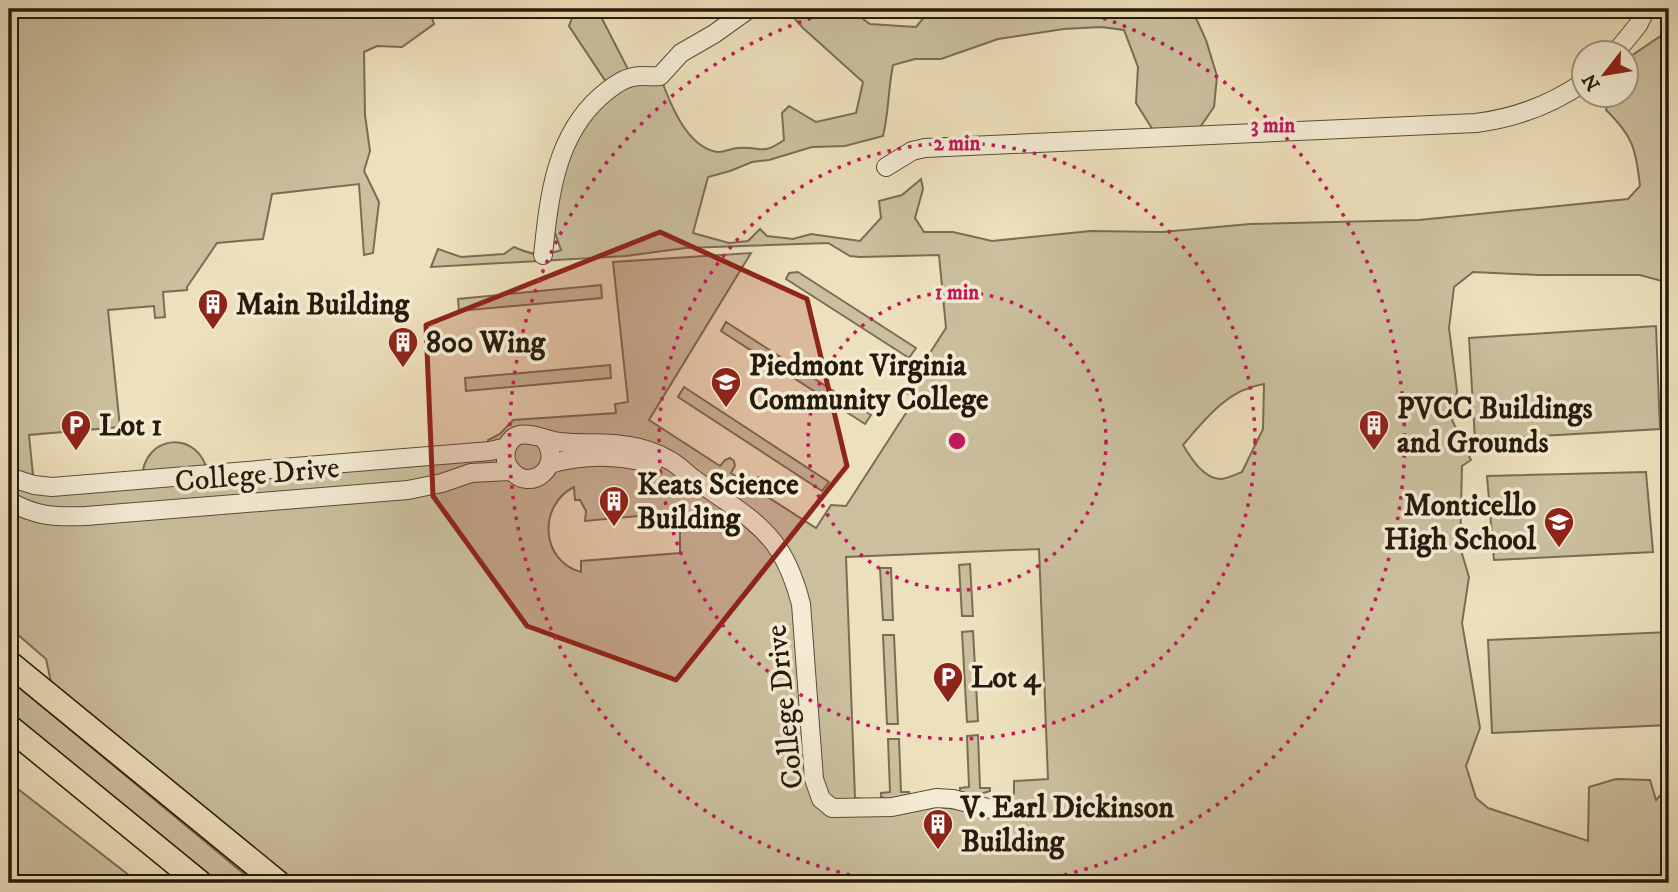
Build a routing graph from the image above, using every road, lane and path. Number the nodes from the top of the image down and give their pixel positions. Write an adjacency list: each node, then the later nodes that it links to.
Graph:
1 (749, 9): 6 (street)
2 (1646, 9): 3 (street)
3 (1627, 38)
4 (1570, 90): 5 (street)
5 (886, 167)
6 (543, 255)
7 (544, 439): 8 (street, College Drive); 10 (street); 12 (street, College Drive)
8 (507, 447): 9 (street, College Drive); 11 (street)
9 (365, 462): 13 (street, College Drive); 14 (street)
10 (550, 464): 11 (street, College Drive); 12 (street, College Drive)
11 (511, 471): 14 (street, College Drive)
12 (686, 474): 18 (street, College Drive)
13 (9, 477)
14 (369, 493): 15 (street, College Drive)
15 (9, 501)
16 (9, 663): 20 (highway)
17 (9, 727): 19 (highway)
18 (999, 811)
19 (200, 883)
20 (278, 883)

